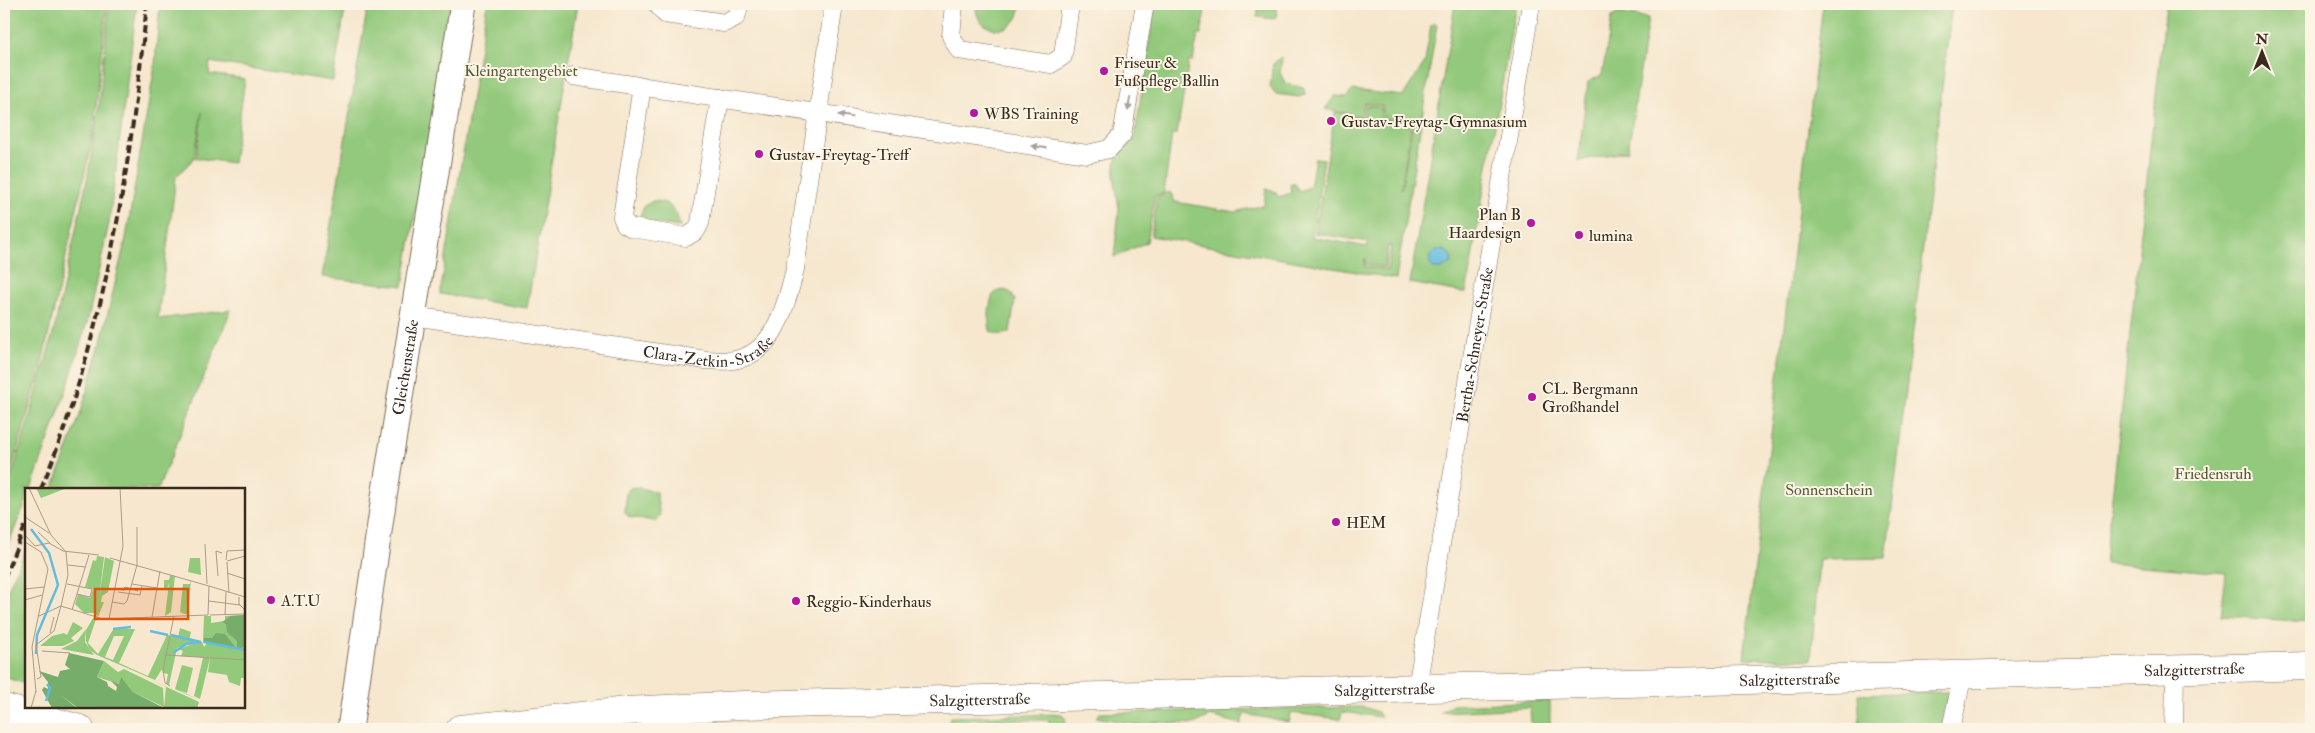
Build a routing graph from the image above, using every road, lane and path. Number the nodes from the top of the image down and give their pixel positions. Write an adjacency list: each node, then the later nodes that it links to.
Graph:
1 (463, 4): 13 (street, Gleichenstraße)
2 (657, 4): 3 (street)
3 (740, 4)
4 (834, 4): 12 (street, Clara-Zetkin-Straße)
5 (954, 4): 6 (street)
6 (1070, 4)
7 (1145, 4): 12 (street, one-way to 12)
8 (1531, 4): 17 (street, Bertha-Schneyer-Straße)
9 (573, 76): 10 (street)
10 (642, 86): 11 (street); 11 (street)
11 (720, 98): 12 (street)
12 (817, 112): 13 (street, Clara-Zetkin-Straße)
13 (414, 316): 20 (street, Gleichenstraße)
14 (2311, 666): 15 (main road, Salzgitterstraße)
15 (2175, 669): 16 (main road, Salzgitterstraße); 23 (street)
16 (1963, 674): 17 (main road, Salzgitterstraße); 22 (street)
17 (1417, 688): 21 (main road, Salzgitterstraße)
18 (4, 708): 19 (main road)
19 (80, 729)
20 (350, 729)
21 (460, 729)
22 (1951, 729)
23 (2174, 729)

